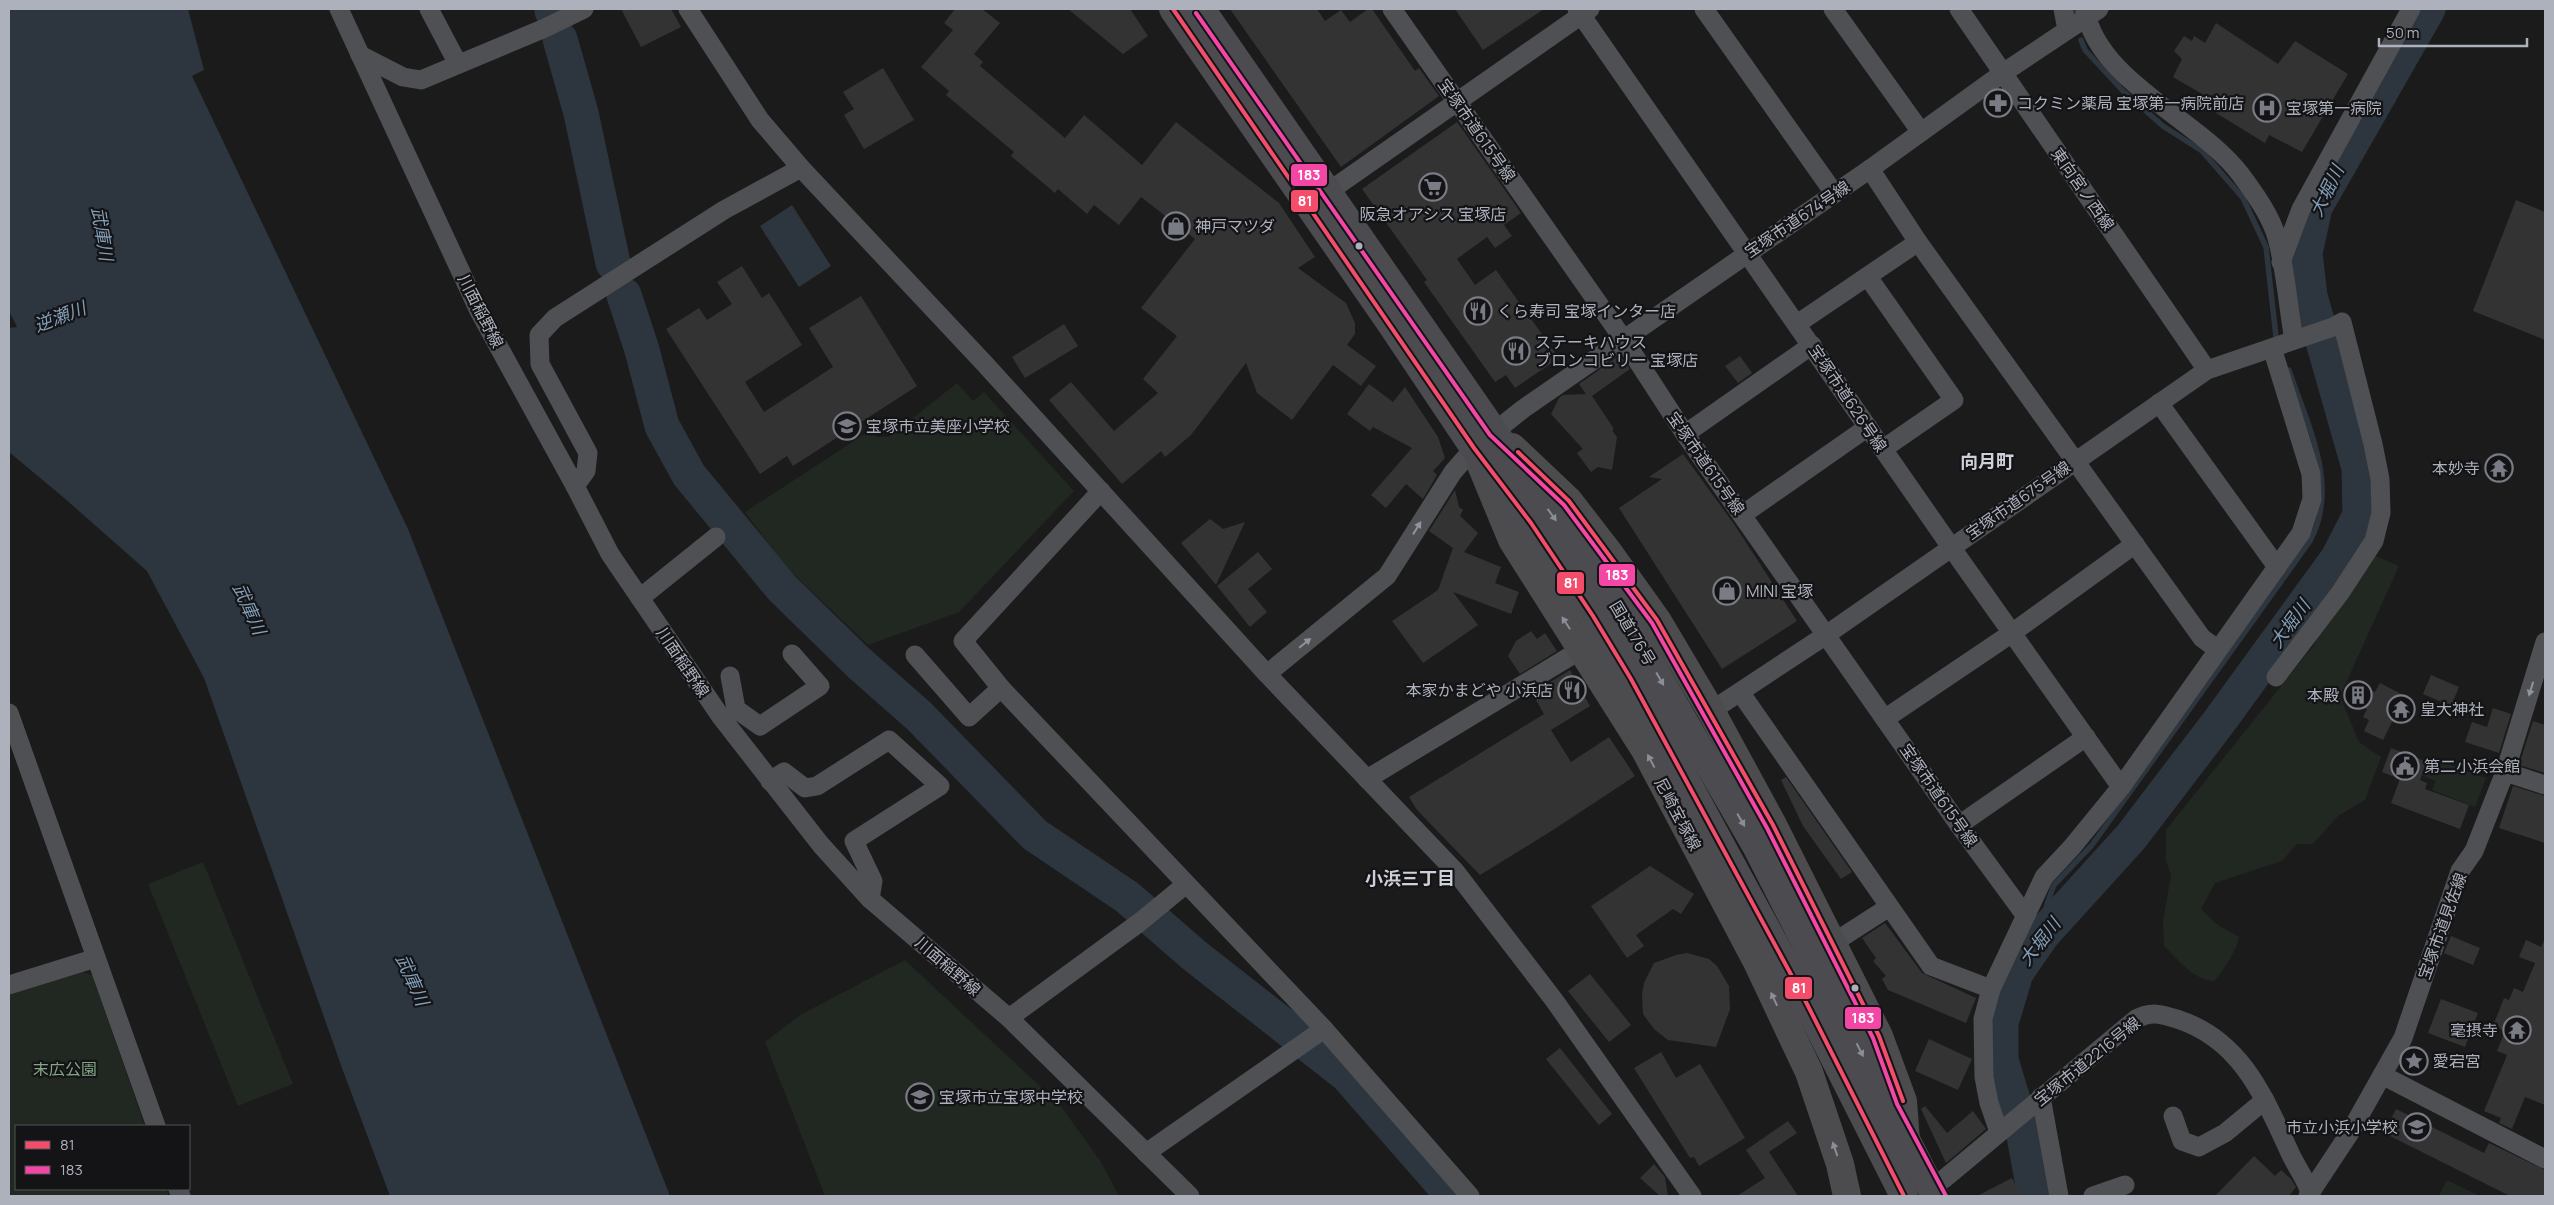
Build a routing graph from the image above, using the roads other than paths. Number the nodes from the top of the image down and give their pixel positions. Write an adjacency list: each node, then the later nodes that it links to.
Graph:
1 (338, 9): 16 (street, 川面稲野線)
2 (429, 9): 17 (street)
3 (584, 9): 17 (street)
4 (688, 9): 21 (street)
5 (1173, 9): 39 (highway, 国道176号)
6 (1201, 9): 23 (highway, 国道176号)
7 (1392, 9): 19 (street, 宝塚市道615号線)
8 (1704, 9): 24 (street)
9 (1833, 9): 20 (street)
10 (1959, 9): 18 (street, 東向宮ノ西線)
11 (2063, 9): 15 (street)
12 (2411, 9): 27 (street)
13 (1582, 11): 19 (street); 26 (street, 宝塚市道626号線)
14 (2090, 12): 15 (street, 宝塚市道674号線); 27 (street)
15 (2067, 30): 18 (street, 宝塚市道674号線)
16 (360, 55): 17 (street); 42 (street, 川面稲野線)
17 (458, 64)
18 (2003, 73): 20 (street, 宝塚市道674号線); 34 (street, 東向宮ノ西線)
19 (1457, 100): 23 (street); 31 (street, 宝塚市道615号線)
20 (1921, 132): 22 (street, 宝塚市道674号線)
21 (801, 168): 42 (street); 43 (street)
22 (1870, 170): 24 (street, 宝塚市道674号線); 25 (street)
23 (1328, 192): 37 (highway, 国道176号)
24 (1834, 192): 26 (street, 宝塚市道674号線)
25 (1918, 242): 28 (street); 41 (street)
26 (1748, 252): 29 (street, 宝塚市道626号線); 31 (street, 宝塚市道674号線)
27 (2281, 262): 30 (street)
28 (1868, 277): 29 (street); 40 (street)
29 (1797, 324): 32 (street, 宝塚市道626号線)
30 (2299, 338): 33 (street, 宝塚市道675号線); 59 (street, 宝塚市道675号線)
31 (1624, 340): 37 (street, 宝塚市道674号線); 38 (street, 宝塚市道615号線)
32 (1812, 345): 36 (street, 宝塚市道626号線); 38 (street)
33 (2272, 348): 34 (street, 宝塚市道675号線); 48 (street)
34 (2207, 370): 35 (street, 宝塚市道675号線)
35 (2159, 403): 41 (street, 宝塚市道675号線); 48 (street)
36 (1868, 427): 40 (street, 宝塚市道626号線); 44 (street)
37 (1495, 430): 39 (street, 宝塚市道674号線); 62 (main road); 93 (highway, 国道176号, one-way to 93)
38 (1685, 434): 44 (street, 宝塚市道615号線)
39 (1474, 448): 53 (main road, 尼崎宝塚線, one-way to 39); 57 (street, 宝塚市道674号線, one-way to 39); 99 (highway, 国道176号)
40 (1883, 449): 47 (street, 宝塚市道626号線)
41 (2075, 460): 46 (street); 47 (street, 宝塚市道675号線)
42 (575, 486): 49 (street, 川面稲野線)
43 (1101, 491): 57 (street); 60 (street)
44 (1742, 515): 51 (street, 宝塚市道615号線)
45 (716, 536): 49 (street)
46 (2135, 544): 50 (street); 54 (street)
47 (1951, 547): 50 (street, 宝塚市道626号線); 51 (street, 宝塚市道675号線)
48 (2277, 568): 54 (street)
49 (640, 598): 64 (street, 川面稲野線)
50 (2012, 633): 65 (street); 66 (street, 宝塚市道626号線)
51 (1826, 635): 61 (street, 宝塚市道675号線); 65 (street, 宝塚市道615号線)
52 (2545, 642): 67 (street, 宝塚市道見佐線, one-way to 67)
53 (1582, 648): 68 (street); 98 (main road, 尼崎宝塚線, one-way to 53)
54 (2217, 649): 71 (street)
55 (792, 654): 64 (street)
56 (915, 655): 60 (street)
57 (1267, 674): 68 (street)
58 (730, 676): 64 (street)
59 (2276, 677)
60 (1001, 688): 73 (street)
61 (1740, 692): 62 (street, 宝塚市道675号線); 75 (street)
62 (1711, 711): 77 (main road)
63 (9, 712): 78 (street)
64 (728, 713): 69 (street, 川面稲野線)
65 (1886, 718): 72 (street, 宝塚市道615号線)
66 (2086, 737): 71 (street, 宝塚市道626号線); 72 (street)
67 (2505, 772): 70 (street); 83 (street, 宝塚市道見佐線)
68 (1367, 779): 97 (street)
69 (770, 780): 74 (street, 川面稲野線); 74 (street)
70 (2545, 786)
71 (2121, 787): 76 (street)
72 (1959, 825): 76 (street, 宝塚市道615号線)
73 (1185, 885): 81 (street); 82 (street)
74 (870, 899): 81 (street, 川面稲野線)
75 (1889, 907): 77 (street); 80 (street)
76 (2025, 915): 80 (street)
77 (1833, 943): 85 (main road)
78 (96, 958): 79 (street); 88 (street)
79 (9, 985)
80 (1991, 989): 89 (street)
81 (1009, 1018): 90 (street, 川面稲野線)
82 (1324, 1029): 90 (street); 96 (street)
83 (2382, 1074): 91 (street); 94 (street, 宝塚市道見佐線)
84 (2265, 1100): 86 (street, 宝塚市道2216号線); 87 (street); 94 (street, 宝塚市道2216号線)
85 (1904, 1101): 93 (highway); 100 (main road)
86 (2036, 1102): 89 (street, 宝塚市道2216号線); 101 (street)
87 (2173, 1116)
88 (156, 1125)
89 (2002, 1129): 93 (street, 宝塚市道2216号線)
90 (1146, 1153): 95 (street, 川面稲野線)
91 (2545, 1159)
92 (2125, 1185): 102 (street)
93 (1944, 1191)
94 (2310, 1195)
95 (1190, 1196)
96 (1470, 1196)
97 (1692, 1196)
98 (1846, 1196)
99 (1904, 1196)
100 (1911, 1196)
101 (2059, 1196)
102 (2094, 1196)

